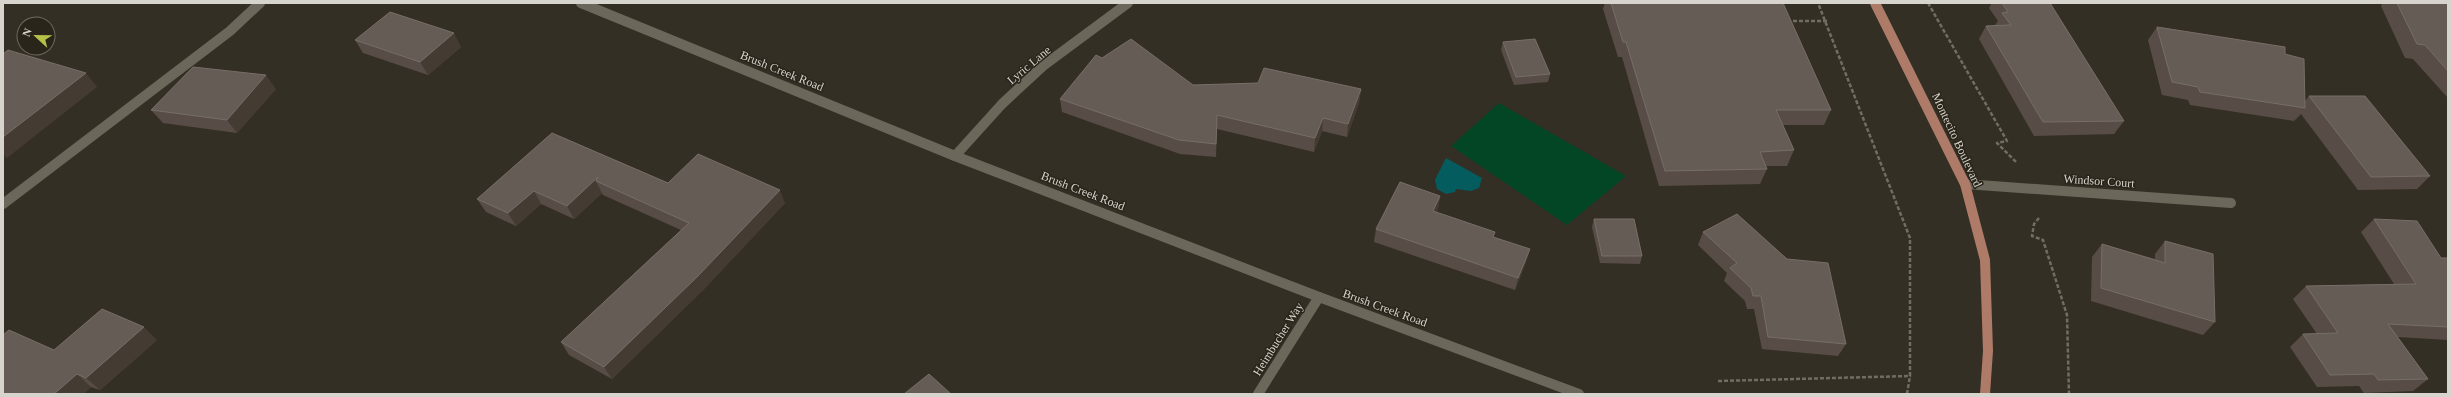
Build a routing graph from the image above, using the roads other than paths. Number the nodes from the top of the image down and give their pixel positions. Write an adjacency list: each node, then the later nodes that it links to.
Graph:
1 (260, 3): 8 (street)
2 (581, 3): 5 (street, Brush Creek Road)
3 (1128, 3): 5 (street, Lyric Lane)
4 (1874, 3): 6 (main road, Montecito Boulevard)
5 (955, 156): 9 (street, Brush Creek Road)
6 (1965, 184): 7 (street, Windsor Court); 12 (main road, Montecito Boulevard)
7 (2231, 203)
8 (3, 204)
9 (1319, 297): 10 (street, Heimbucher Way); 11 (street, Brush Creek Road)
10 (1258, 394)
11 (1579, 394)
12 (1985, 394)

